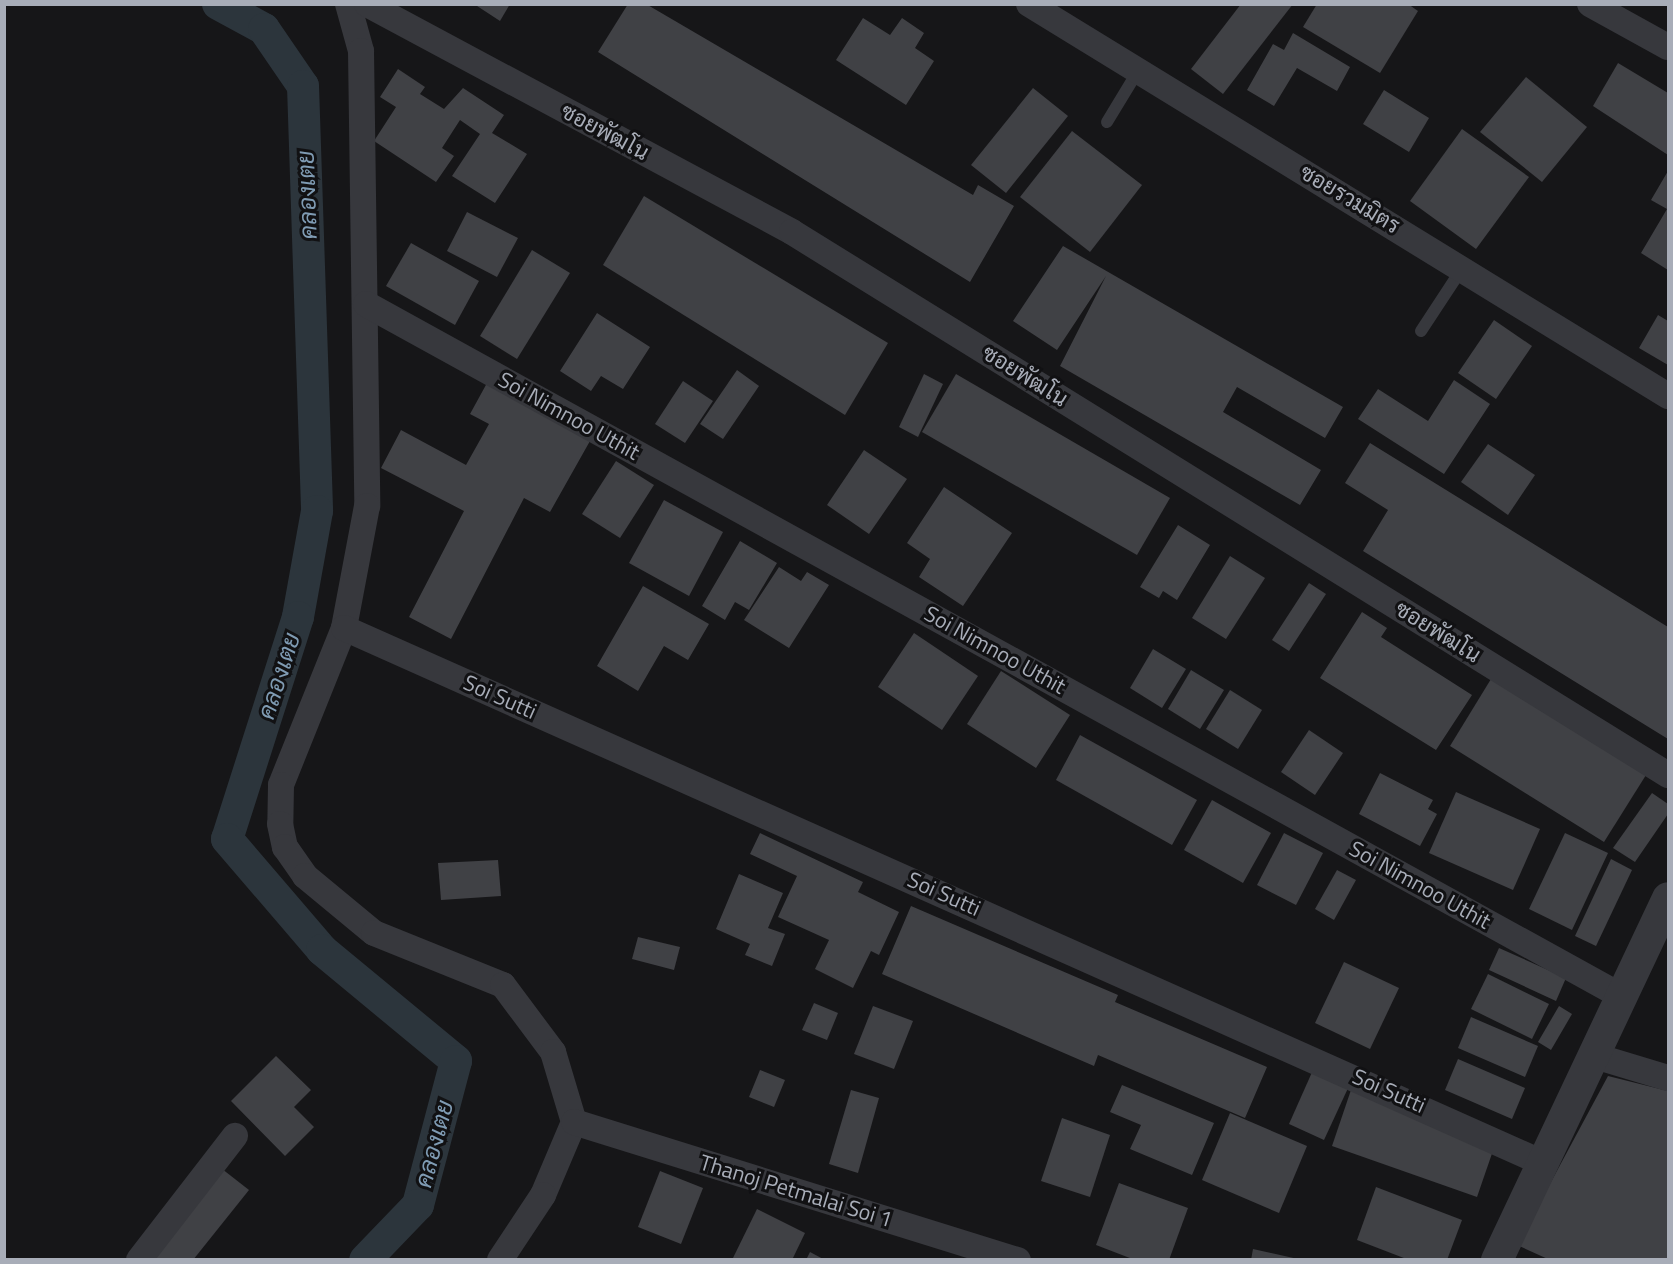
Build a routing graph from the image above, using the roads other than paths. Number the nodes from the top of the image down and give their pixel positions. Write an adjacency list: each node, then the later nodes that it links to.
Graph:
1 (348, 4): 9 (street)
2 (367, 4): 13 (street, ซอยพัฒโน)
3 (1029, 4): 6 (street, ซอยรวมมิตร)
4 (1590, 4): 5 (street)
5 (1668, 47)
6 (1138, 70): 7 (lane); 8 (street, ซอยรวมมิตร)
7 (1107, 122)
8 (1463, 267): 10 (lane); 11 (street, ซอยรวมมิตร)
9 (366, 304): 12 (street); 15 (street, Soi Nimnoo Uthit)
10 (1422, 331)
11 (1668, 396)
12 (344, 628): 18 (street); 20 (street, Soi Sutti)
13 (1668, 775)
14 (1668, 898): 15 (street)
15 (1623, 996): 16 (street)
16 (1595, 1056): 17 (street); 20 (street)
17 (1668, 1078)
18 (574, 1122): 22 (street); 23 (street, Thanoj Petmalai Soi 1)
19 (235, 1136): 21 (street)
20 (1544, 1163): 24 (street)
21 (139, 1260)
22 (500, 1260)
23 (1018, 1260)
24 (1497, 1260)

